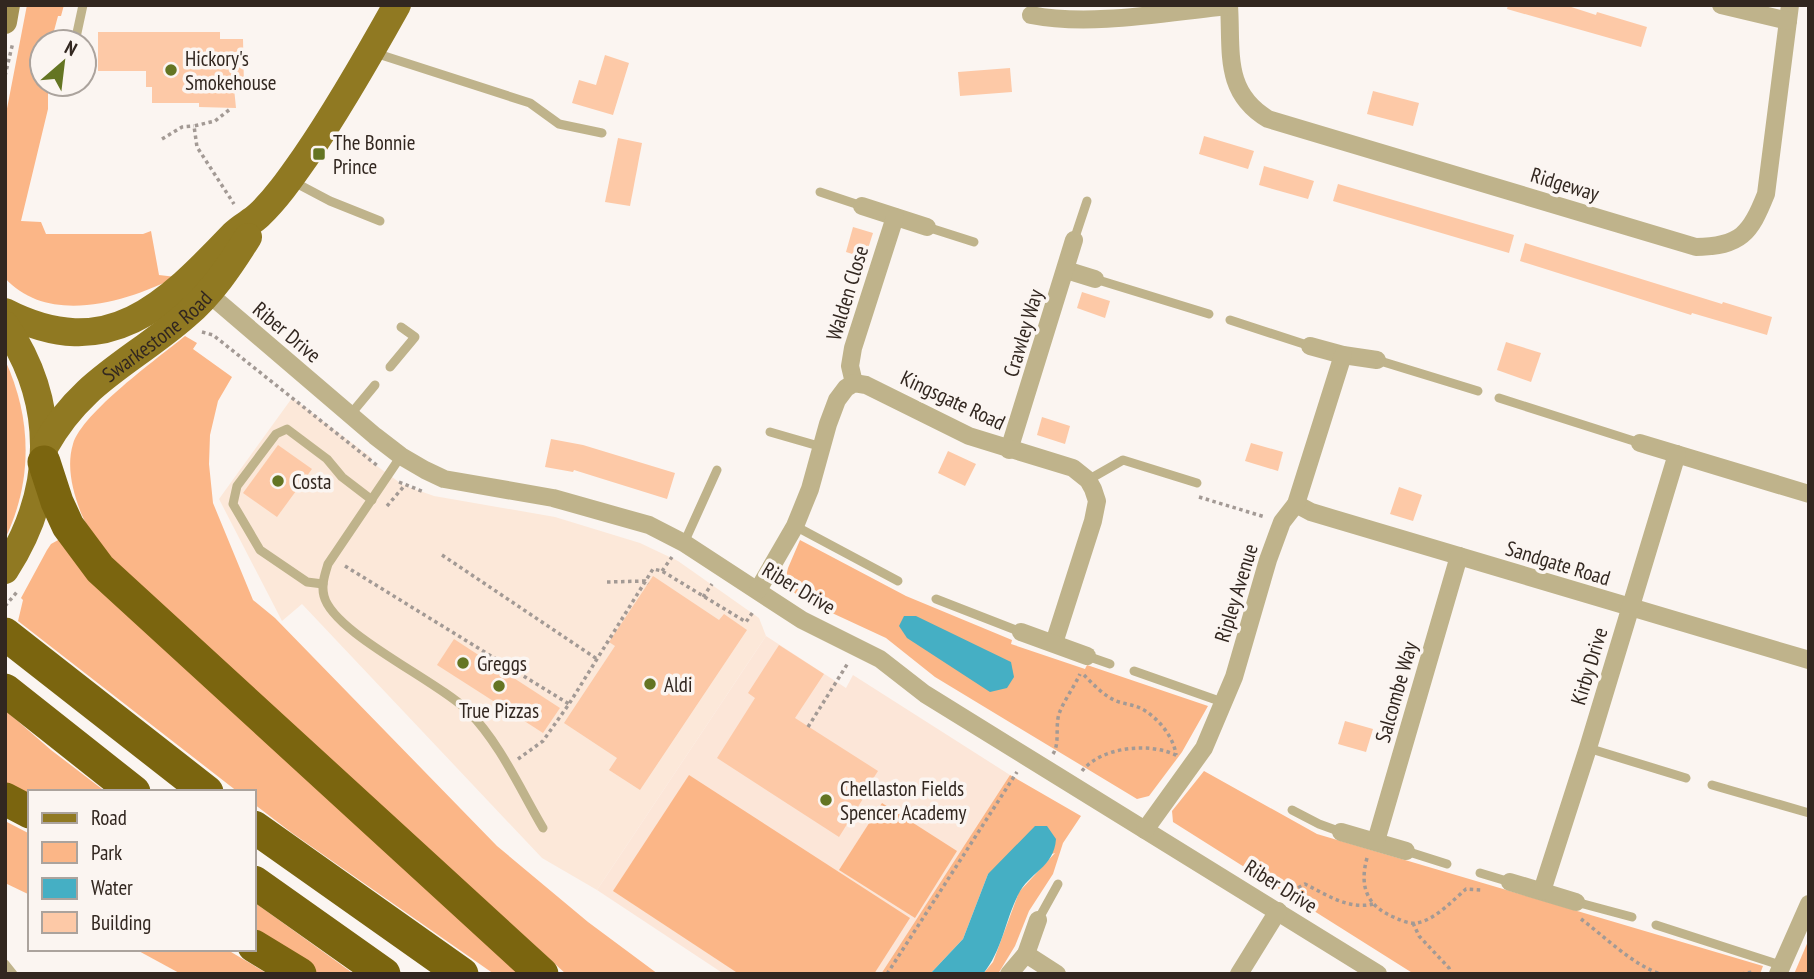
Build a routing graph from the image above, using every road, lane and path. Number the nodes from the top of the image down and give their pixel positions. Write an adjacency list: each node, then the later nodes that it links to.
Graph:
1 (8, 5): 8 (street)
2 (83, 5): 9 (lane)
3 (397, 5): 10 (main road, Swarkestone Road)
4 (1721, 5): 6 (street)
5 (1229, 6): 6 (street, Ridgeway); 7 (street)
6 (1789, 13)
7 (1031, 15)
8 (5, 22)
9 (78, 28)
10 (371, 52): 13 (lane); 15 (main road, Swarkestone Road)
11 (229, 110): 12 (path)
12 (194, 126): 14 (path); 19 (path)
13 (602, 133)
14 (162, 139)
15 (290, 179): 19 (main road, Swarkestone Road); 21 (lane)
16 (820, 192): 18 (lane)
17 (1087, 201): 23 (lane)
18 (862, 206): 20 (street)
19 (247, 211): 27 (main road, Swarkestone Road)
20 (895, 217): 22 (street); 37 (street, Walden Close)
21 (380, 221)
22 (927, 227): 24 (lane)
23 (1074, 240): 25 (street, Crawley Way)
24 (974, 242)
25 (1066, 270): 26 (street, Crawley Way); 45 (street, Crawley Way)
26 (1095, 279): 29 (lane)
27 (200, 286): 28 (main road, Swarkestone Road); 41 (street, Riber Drive); 46 (main road, Swarkestone Road)
28 (5, 312)
29 (1209, 314)
30 (1230, 320): 33 (lane)
31 (5, 325): 46 (main road)
32 (401, 327): 36 (lane)
33 (1310, 345): 34 (street)
34 (1343, 355): 35 (street); 55 (street, Ripley Avenue)
35 (1377, 360): 39 (lane)
36 (390, 367)
37 (854, 383): 44 (street); 45 (street, Kingsgate Road)
38 (375, 385): 41 (lane)
39 (1478, 391)
40 (1499, 398): 43 (lane)
41 (350, 415): 48 (street, Riber Drive)
42 (770, 432): 44 (lane)
43 (1640, 443): 47 (street)
44 (822, 447): 57 (street)
45 (1009, 450): 51 (street, Kingsgate Road)
46 (45, 454): 67 (main road); 132 (highway)
47 (1677, 454): 53 (street); 74 (street, Kirby Drive)
48 (401, 456): 49 (street, Riber Drive); 54 (lane)
49 (425, 470): 56 (path); 58 (street, Riber Drive)
50 (717, 470): 58 (lane)
51 (1088, 480): 52 (lane); 78 (street)
52 (1197, 484)
53 (1809, 494)
54 (372, 500): 68 (lane); 68 (lane)
55 (1296, 504): 60 (street, Sandgate Road); 86 (street, Ripley Avenue)
56 (385, 509)
57 (795, 526): 64 (lane); 70 (street)
58 (684, 543): 70 (street, Riber Drive)
59 (442, 555): 80 (path)
60 (1459, 556): 74 (street, Sandgate Road); 108 (street, Salcombe Way)
61 (351, 557): 87 (path)
62 (672, 557): 63 (path)
63 (662, 571): 66 (path); 71 (path)
64 (898, 581)
65 (607, 582): 66 (path)
66 (646, 582): 80 (path)
67 (14, 583): 73 (path)
68 (323, 584): 92 (lane)
69 (712, 584): 71 (path)
70 (758, 590): 93 (street, Riber Drive)
71 (703, 597): 75 (path)
72 (936, 599): 76 (lane)
73 (5, 606)
74 (1630, 608): 81 (street, Sandgate Road); 89 (street, Kirby Drive)
75 (753, 611)
76 (1021, 632): 78 (street)
77 (5, 634): 99 (highway)
78 (1054, 643): 79 (street)
79 (1087, 656): 83 (lane)
80 (597, 659): 87 (path)
81 (1809, 660)
82 (848, 663): 88 (path)
83 (1110, 664)
84 (1134, 671): 86 (lane)
85 (5, 690): 98 (highway)
86 (1225, 703): 91 (street, Ripley Avenue)
87 (569, 704): 92 (path)
88 (808, 727)
89 (1588, 748): 95 (lane); 115 (street, Kirby Drive)
90 (1176, 755): 91 (path); 93 (path); 96 (path)
91 (1191, 765): 106 (street, Ripley Avenue)
92 (507, 767): 105 (lane)
93 (1045, 767): 96 (street, Riber Drive)
94 (1017, 772): 133 (path)
95 (1686, 778)
96 (1073, 785): 106 (street, Riber Drive)
97 (1712, 785): 103 (lane)
98 (132, 790)
99 (204, 790)
100 (5, 799): 102 (highway)
101 (1292, 810): 107 (lane)
102 (28, 812)
103 (1809, 813)
104 (256, 828): 131 (highway)
105 (543, 828)
106 (1145, 830): 119 (street, Riber Drive)
107 (1341, 832): 108 (street)
108 (1374, 840): 109 (street); 117 (path)
109 (1406, 851): 110 (lane)
110 (1447, 864)
111 (1480, 873): 112 (lane)
112 (1510, 882): 115 (street); 122 (path)
113 (256, 883): 130 (highway)
114 (1058, 884): 121 (lane)
115 (1542, 891): 116 (street)
116 (1576, 902): 120 (lane); 139 (path)
117 (1373, 904): 119 (path); 122 (path)
118 (1809, 904): 127 (street)
119 (1278, 911): 136 (street); 137 (street, Riber Drive)
120 (1632, 917)
121 (1038, 920): 125 (street)
122 (1413, 923): 138 (path)
123 (1656, 925): 127 (lane)
124 (256, 947): 129 (highway)
125 (1026, 954): 134 (street); 135 (street)
126 (5, 964): 128 (lane)
127 (1779, 969)
128 (13, 974)
129 (300, 974)
130 (384, 974)
131 (462, 974)
132 (542, 974)
133 (887, 974)
134 (1009, 974)
135 (1057, 974)
136 (1239, 974)
137 (1378, 974)
138 (1451, 974)
139 (1661, 974)
140 (1741, 974): 141 (path)
141 (1759, 974)

